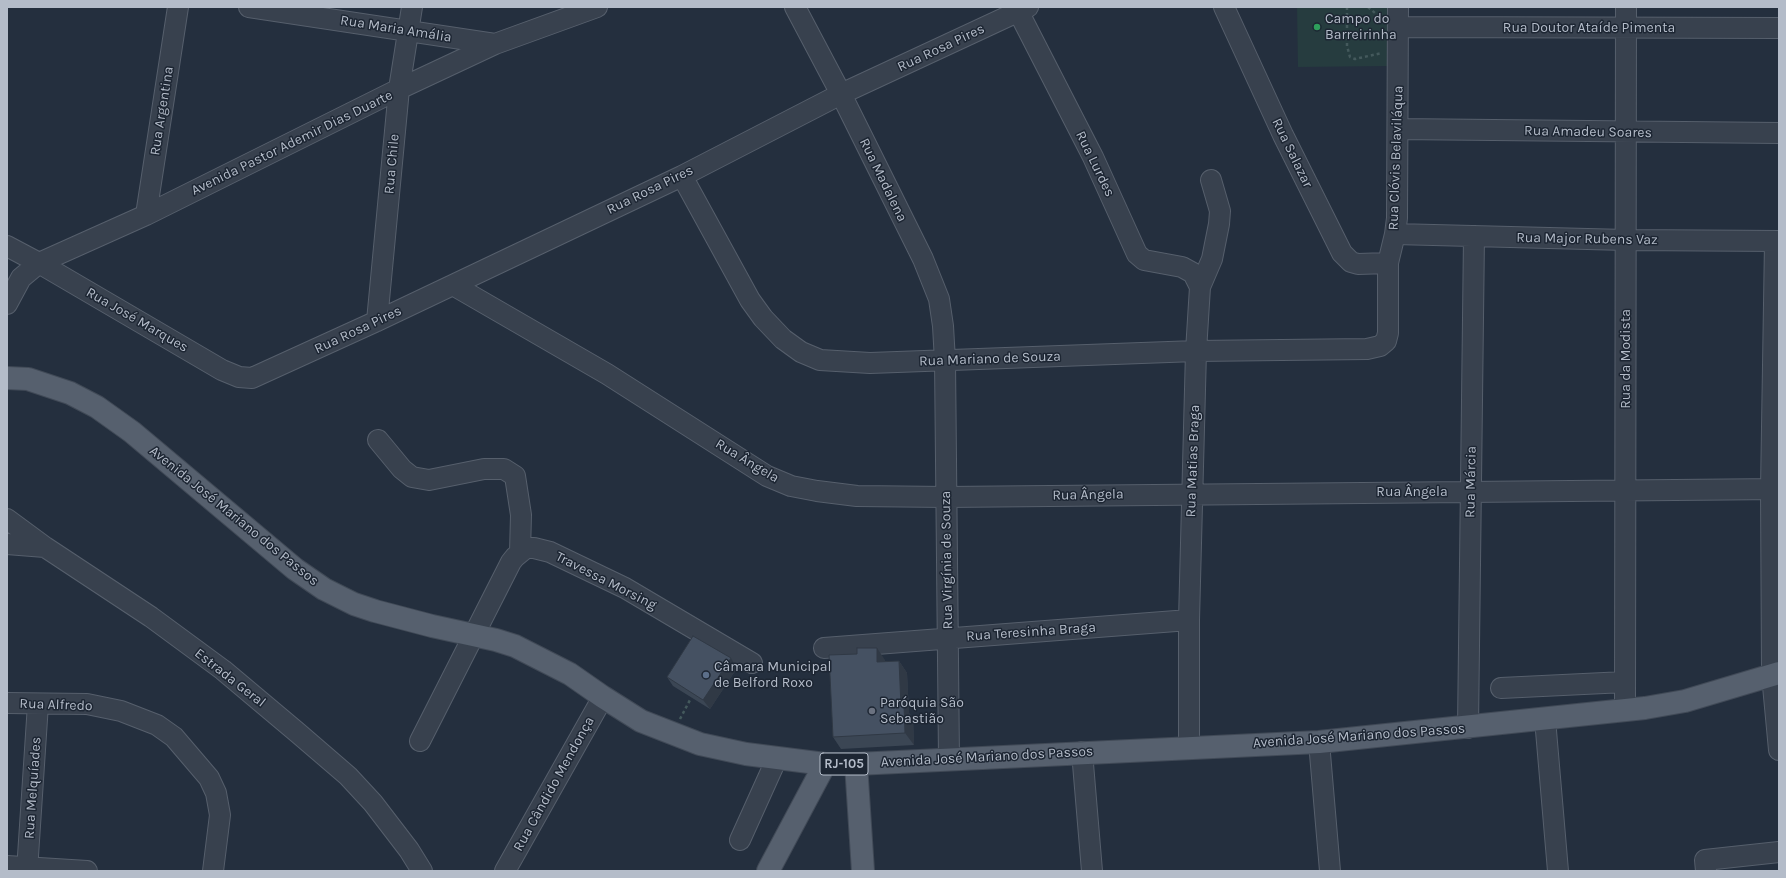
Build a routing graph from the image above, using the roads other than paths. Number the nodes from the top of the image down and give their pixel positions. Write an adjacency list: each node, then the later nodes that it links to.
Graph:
1 (178, 7): 22 (street, Rua Argentina)
2 (249, 7): 13 (street, Rua Maria Amália)
3 (412, 7): 13 (street, Rua Chile)
4 (597, 7): 14 (street, Avenida Pastor Ademir Dias Duarte)
5 (795, 7): 16 (street, Rua Madalena)
6 (1224, 7): 29 (street, Rua Salazar)
7 (1626, 7): 11 (street, Rua da Modista)
8 (1021, 9): 16 (street, Rua Rosa Pires); 31 (street, Rua Lurdes)
9 (1391, 10): 10 (street, Rua Clóvis Belaviláqua)
10 (1391, 23): 11 (street, Rua Doutor Ataíde Pimenta); 17 (street, Rua Clóvis Belaviláqua)
11 (1626, 28): 12 (street, Rua Doutor Ataíde Pimenta); 18 (street, Rua da Modista)
12 (1779, 28)
13 (408, 30): 14 (street, Rua Maria Amália); 15 (street, Rua Chile)
14 (495, 44): 15 (street, Avenida Pastor Ademir Dias Duarte)
15 (400, 89): 22 (street, Avenida Pastor Ademir Dias Duarte); 33 (street, Rua Chile)
16 (841, 94): 20 (street, Rua Rosa Pires); 36 (street, Rua Madalena)
17 (1398, 129): 18 (street, Rua Amadeu Soares); 23 (street, Rua Clóvis Belaviláqua)
18 (1626, 132): 19 (street, Rua Amadeu Soares); 25 (street, Rua da Modista)
19 (1779, 133)
20 (682, 176): 30 (street, Rua Rosa Pires); 36 (street, Rua Mariano de Souza)
21 (1212, 180): 31 (street, Rua Matias Braga)
22 (146, 215): 28 (street, Avenida Pastor Ademir Dias Duarte)
23 (1395, 234): 24 (street, Rua Major Rubens Vaz); 29 (street, Rua Clóvis Belaviláqua)
24 (1474, 236): 25 (street, Rua Major Rubens Vaz); 42 (street, Rua Márcia)
25 (1626, 240): 26 (street, Rua Major Rubens Vaz); 41 (street, Rua da Modista)
26 (1777, 242): 40 (street)
27 (7, 246): 28 (street, Rua José Marques)
28 (39, 263): 32 (street, Avenida Pastor Ademir Dias Duarte); 37 (street, Rua José Marques)
29 (1388, 263): 34 (street, Rua Clóvis Belaviláqua)
30 (453, 285): 33 (street, Rua Rosa Pires); 44 (street, Rua Ângela)
31 (1200, 287): 35 (street, Rua Matias Braga)
32 (7, 304)
33 (377, 321): 37 (street, Rua Rosa Pires)
34 (1388, 333): 35 (street, Rua Mariano de Souza)
35 (1196, 351): 36 (street, Rua Mariano de Souza); 43 (street, Rua Matias Braga)
36 (945, 361): 44 (street, Rua Virgínia de Souza)
37 (270, 371)
38 (7, 378): 50 (main road, Avenida José Mariano dos Passos / RJ-105)
39 (378, 440): 48 (street)
40 (1775, 490): 41 (street, Rua Ângela); 54 (street)
41 (1625, 491): 42 (street, Rua Ângela); 55 (street, Rua da Modista)
42 (1471, 492): 43 (street, Rua Ângela); 62 (street, Rua Márcia)
43 (1193, 494): 44 (street, Rua Ângela); 49 (street, Rua Matias Braga)
44 (946, 497): 51 (street, Rua Virgínia de Souza)
45 (7, 519): 47 (street, Estrada Geral)
46 (7, 544): 47 (street)
47 (45, 547): 78 (street, Estrada Geral)
48 (520, 552): 50 (street); 53 (street, Travessa Morsing)
49 (1190, 620): 51 (street, Rua Teresinha Braga); 65 (street, Rua Matias Braga)
50 (473, 635): 57 (main road, Avenida José Mariano dos Passos / RJ-105); 63 (street)
51 (948, 638): 52 (street, Rua Teresinha Braga); 69 (street, Rua Virgínia de Souza)
52 (824, 648)
53 (752, 663)
54 (1776, 674): 60 (main road, Avenida José Mariano dos Passos / RJ-105); 66 (street)
55 (1625, 682): 56 (street); 60 (street, Rua da Modista)
56 (1502, 688)
57 (602, 698): 68 (main road, Avenida José Mariano dos Passos / RJ-105); 79 (street, Rua Cândido Mendonça)
58 (7, 703): 59 (street, Rua Alfredo)
59 (38, 704): 75 (street, Rua Melquíades); 77 (street, Rua Alfredo)
60 (1625, 710): 61 (main road, Avenida José Mariano dos Passos / RJ-105)
61 (1545, 720): 62 (main road, Avenida José Mariano dos Passos / RJ-105); 84 (street)
62 (1468, 728): 64 (main road, Avenida José Mariano dos Passos / RJ-105)
63 (420, 741)
64 (1320, 742): 65 (main road, Avenida José Mariano dos Passos / RJ-105); 83 (street)
65 (1190, 747): 67 (main road, Avenida José Mariano dos Passos / RJ-105)
66 (1779, 750)
67 (1082, 752): 69 (main road, Avenida José Mariano dos Passos / RJ-105); 82 (street)
68 (777, 758): 70 (main road, Avenida José Mariano dos Passos / RJ-105); 72 (street)
69 (949, 759): 71 (main road, Avenida José Mariano dos Passos / RJ-105)
70 (825, 764): 71 (main road, Avenida José Mariano dos Passos / RJ-105); 80 (main road)
71 (856, 764): 81 (main road)
72 (740, 840)
73 (1779, 852): 85 (street)
74 (7, 866): 75 (street)
75 (27, 869): 76 (street)
76 (87, 871)
77 (213, 871)
78 (422, 871)
79 (505, 871)
80 (768, 871)
81 (863, 871)
82 (1092, 871)
83 (1330, 871)
84 (1558, 871)
85 (1706, 871)

